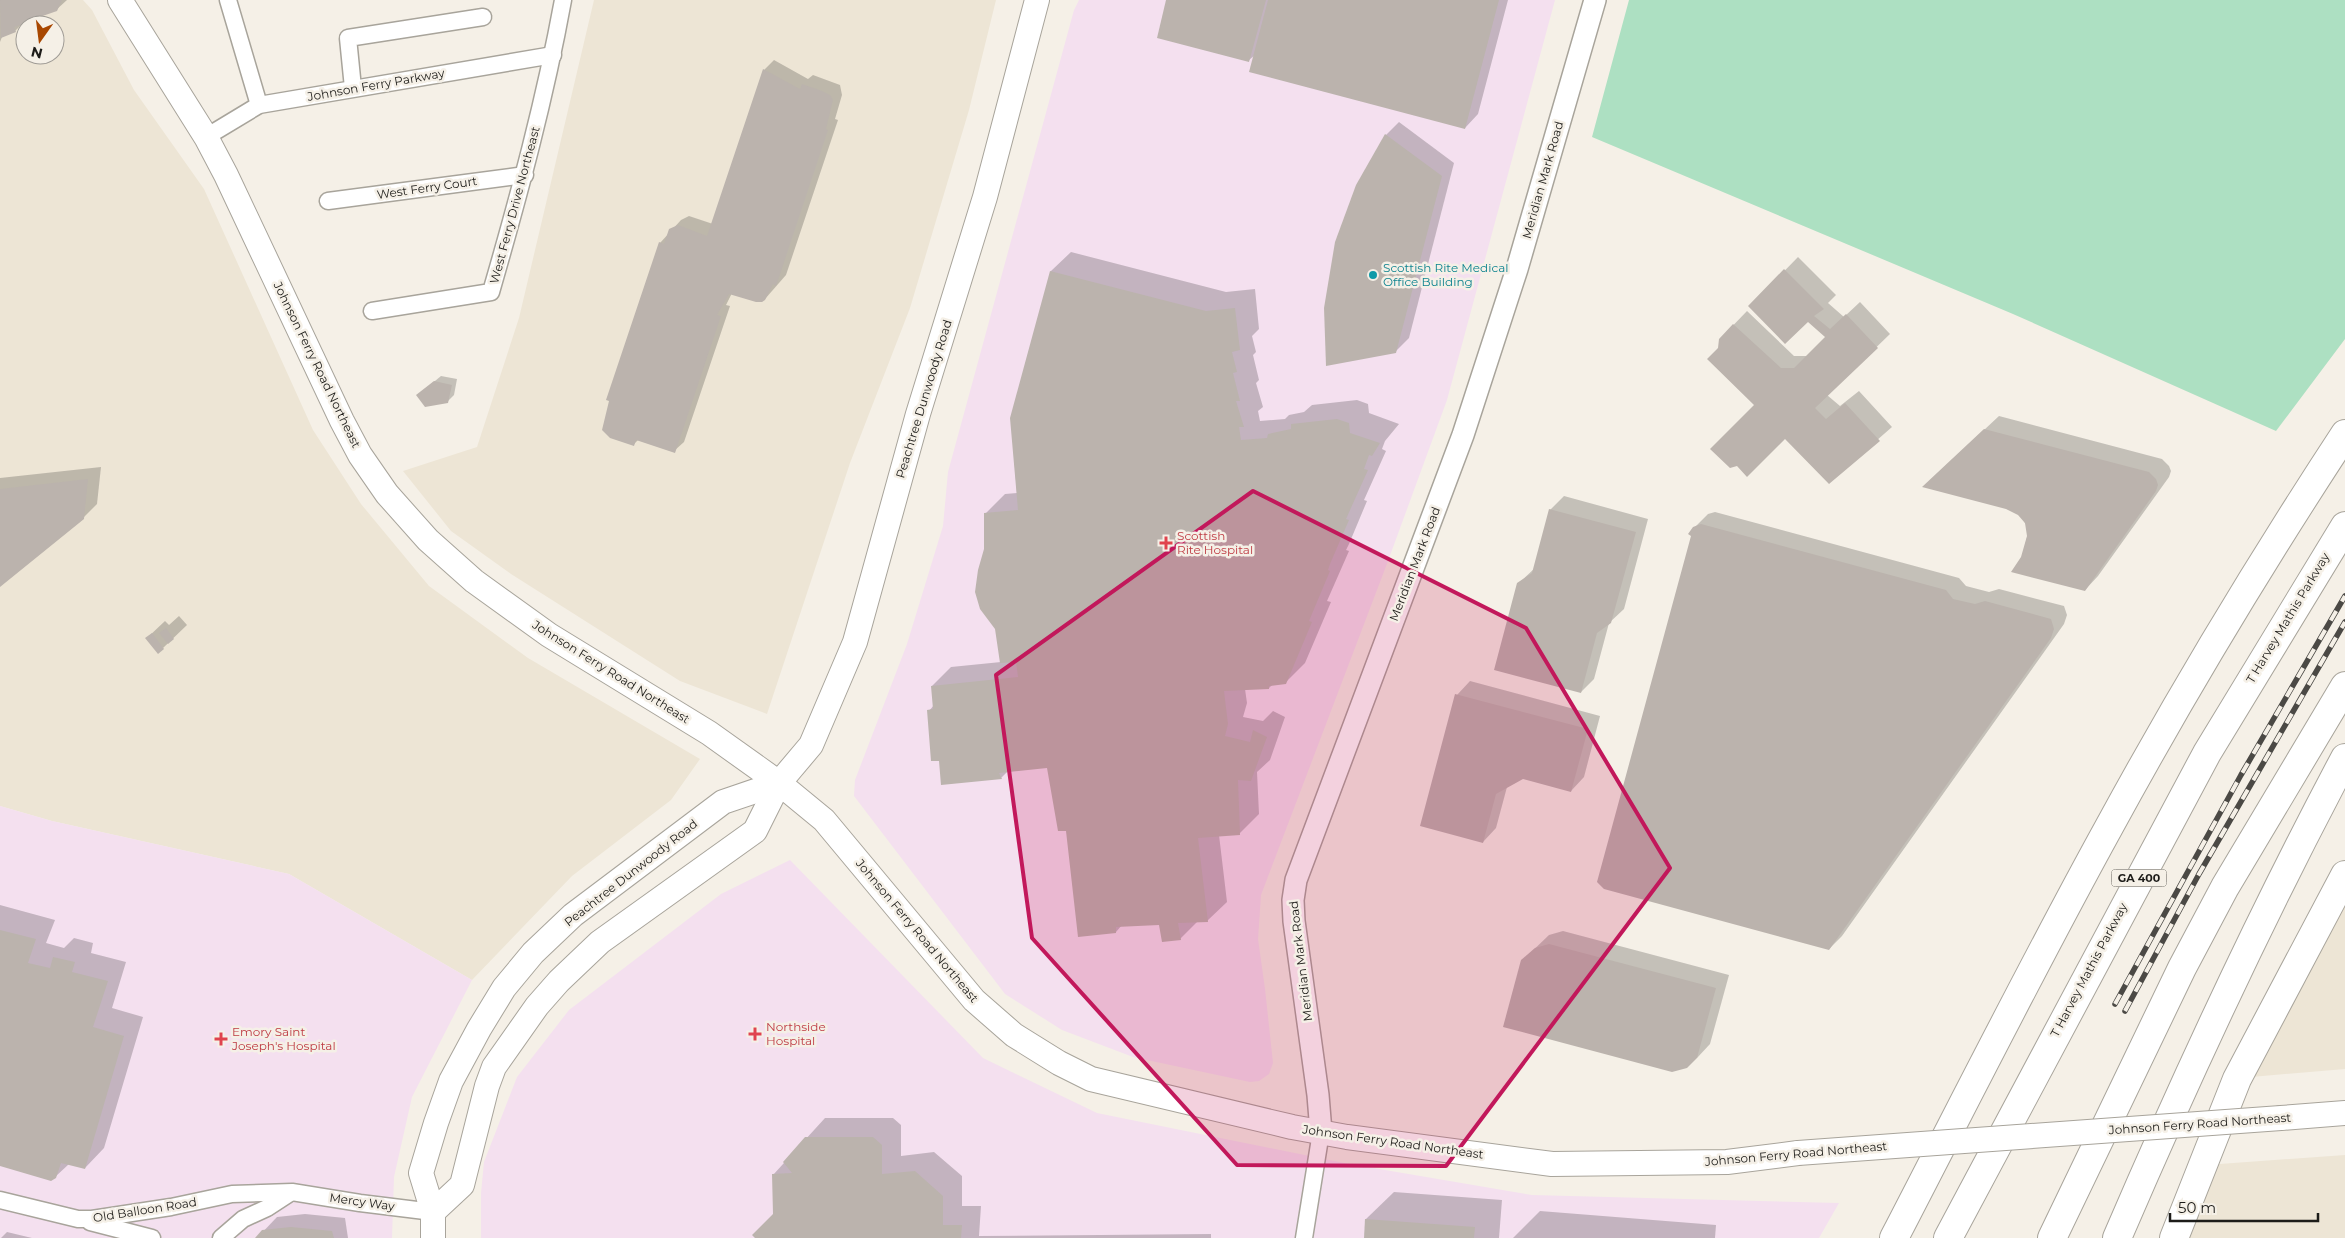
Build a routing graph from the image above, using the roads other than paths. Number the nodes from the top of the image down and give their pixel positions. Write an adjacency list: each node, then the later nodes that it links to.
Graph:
1 (120, 0): 10 (main road, Johnson Ferry Road Northeast)
2 (228, 0): 9 (street)
3 (563, 0): 7 (street, West Ferry Drive Northeast)
4 (1037, 0): 18 (main road, Peachtree Dunwoody Road)
5 (1595, 0): 21 (street, Meridian Mark Road)
6 (483, 17): 8 (street)
7 (553, 55): 8 (street, Johnson Ferry Parkway); 11 (street, West Ferry Drive Northeast)
8 (353, 88): 9 (street, Johnson Ferry Parkway)
9 (259, 105): 10 (street, Johnson Ferry Parkway)
10 (206, 137): 18 (main road, Johnson Ferry Road Northeast)
11 (525, 175): 12 (street, West Ferry Court); 13 (street, West Ferry Drive Northeast)
12 (328, 201)
13 (372, 311)
14 (2345, 434): 31 (highway)
15 (2345, 526): 32 (highway, T Harvey Mathis Parkway / GA 400)
16 (2345, 686): 33 (highway)
17 (2345, 758): 34 (highway)
18 (779, 783): 21 (main road, Johnson Ferry Road Northeast); 25 (main road, Peachtree Dunwoody Road); 25 (main road, Peachtree Dunwoody Road)
19 (2345, 875): 22 (highway)
20 (2345, 1112): 21 (main road, Johnson Ferry Road Northeast, bridge)
21 (1321, 1132): 30 (street)
22 (2209, 1147): 35 (highway); 36 (highway)
23 (292, 1192): 25 (street, Mercy Way); 26 (street, Old Balloon Road); 28 (street)
24 (0, 1200): 26 (street, Old Balloon Road)
25 (433, 1212): 29 (main road, Peachtree Dunwoody Road)
26 (78, 1219): 27 (street)
27 (152, 1238)
28 (221, 1238)
29 (434, 1238)
30 (1304, 1238)
31 (1894, 1238)
32 (1948, 1238)
33 (2052, 1238)
34 (2116, 1238)
35 (2161, 1238)
36 (2174, 1238)

